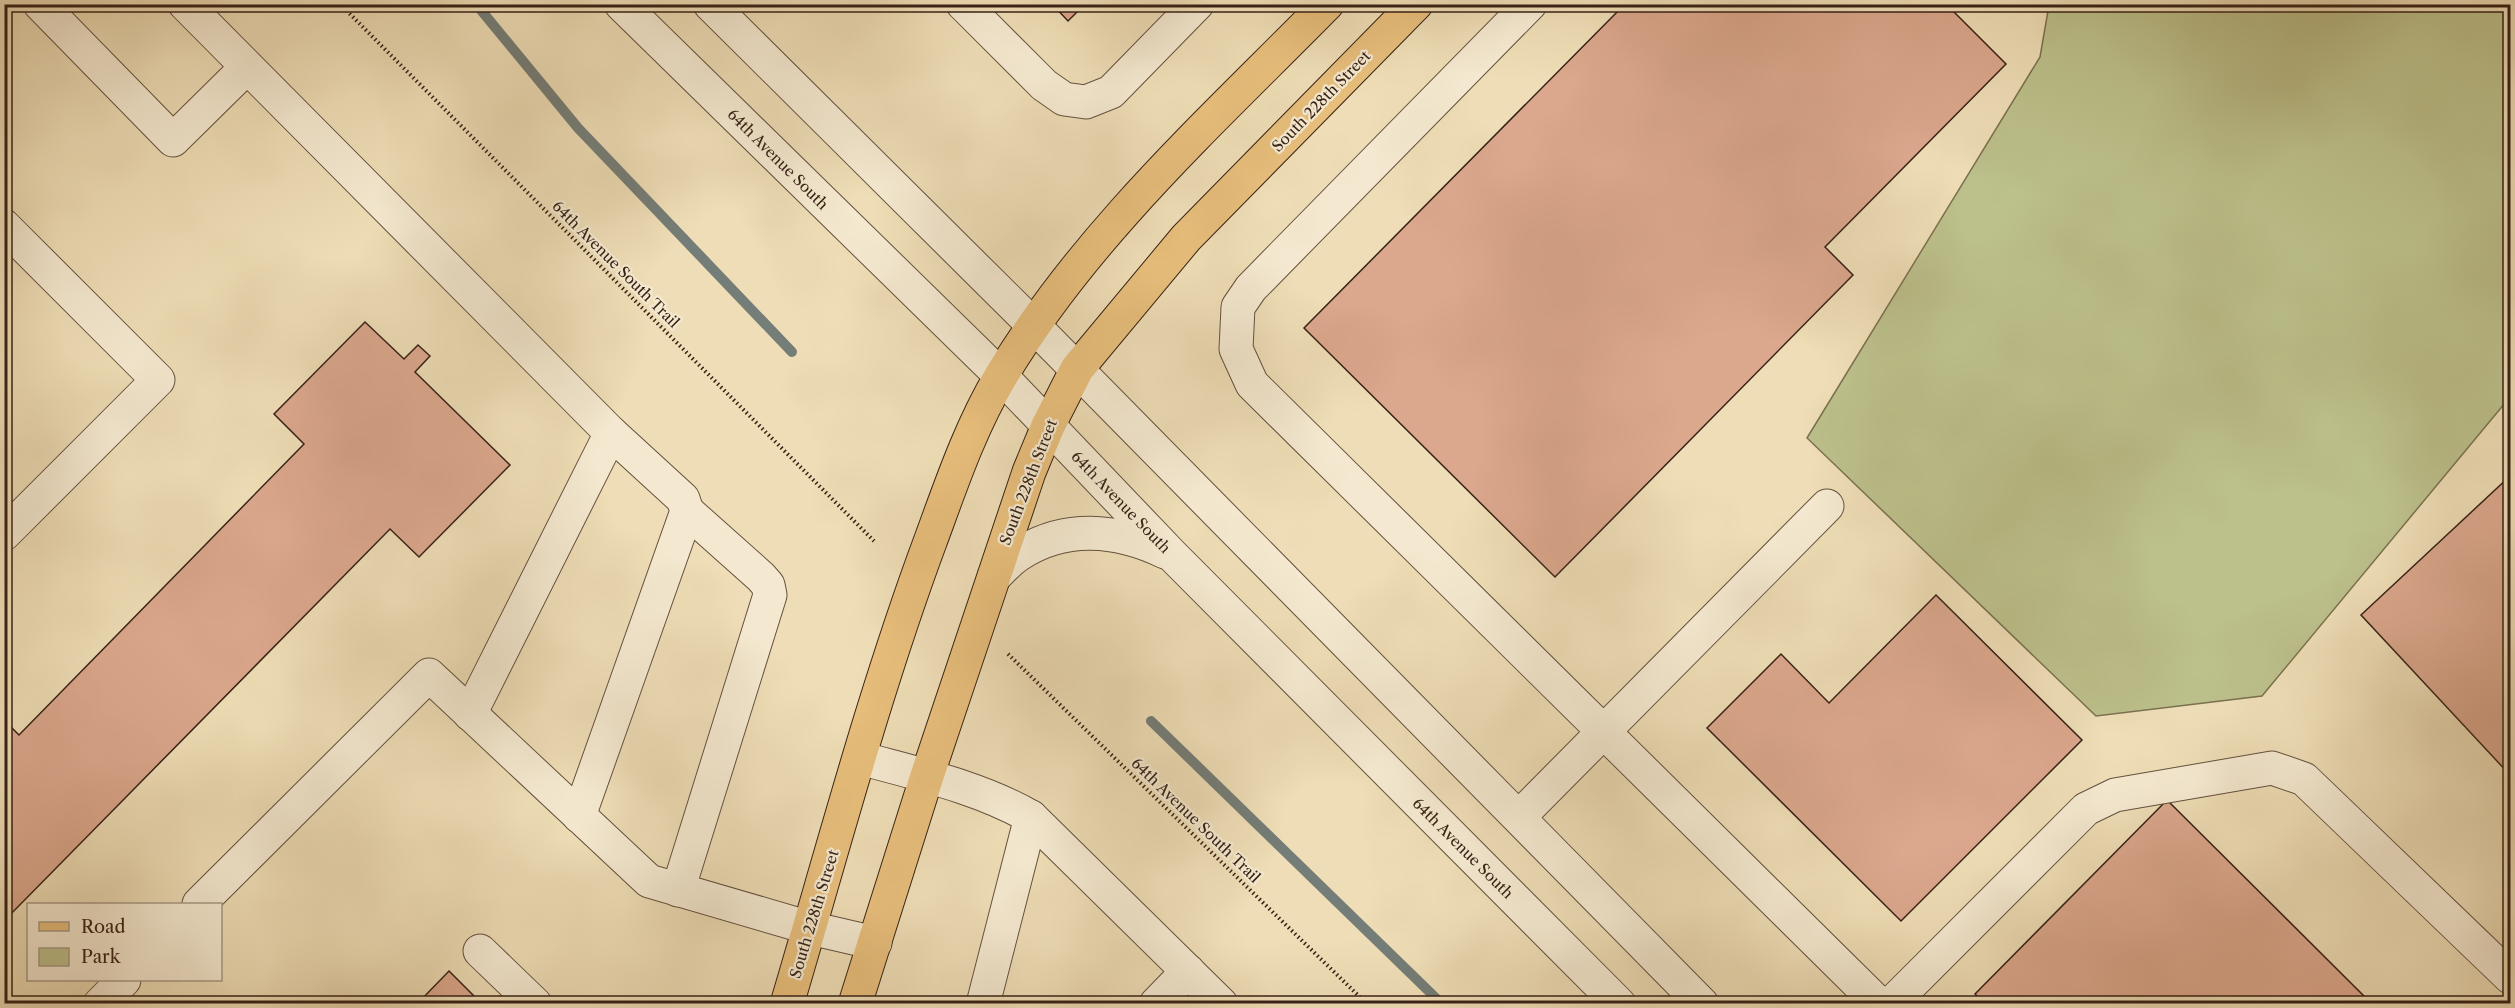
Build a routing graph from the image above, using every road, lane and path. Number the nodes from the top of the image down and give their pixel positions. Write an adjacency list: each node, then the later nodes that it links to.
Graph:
1 (39, 4): 11 (street)
2 (185, 4): 11 (street)
3 (340, 4): 21 (path, 64th Avenue South Trail)
4 (621, 4): 15 (street, 64th Avenue South)
5 (710, 4): 13 (street)
6 (963, 4): 7 (street)
7 (1197, 4)
8 (1327, 4): 13 (main road, South 228th Street)
9 (1416, 4): 14 (main road, South 228th Street)
10 (1530, 4): 26 (street)
11 (248, 67): 17 (street)
12 (4, 226): 20 (street)
13 (1034, 326): 14 (street); 15 (main road, South 228th Street)
14 (1077, 369): 16 (main road, South 228th Street); 31 (street)
15 (1001, 376): 16 (street, 64th Avenue South); 27 (main road, South 228th Street)
16 (1048, 426): 22 (street, 64th Avenue South); 23 (main road, South 228th Street)
17 (611, 433): 19 (street); 25 (street)
18 (1827, 506): 26 (street)
19 (687, 511): 29 (street); 32 (street)
20 (4, 534)
21 (874, 541)
22 (1171, 554): 23 (street); 48 (street, 64th Avenue South)
23 (994, 577): 28 (main road, South 228th Street)
24 (1008, 654): 47 (path, 64th Avenue South Trail)
25 (470, 714): 29 (street); 33 (street)
26 (1604, 731): 31 (street); 50 (street)
27 (860, 758): 28 (street); 34 (main road, South 228th Street)
28 (927, 776): 30 (street); 35 (main road, South 228th Street)
29 (579, 816): 32 (street)
30 (1031, 817): 37 (street); 44 (street)
31 (1519, 817): 49 (street)
32 (678, 890): 34 (street)
33 (200, 903)
34 (810, 928): 35 (street); 42 (main road, South 228th Street)
35 (874, 943): 43 (main road, South 228th Street)
36 (480, 951): 41 (street)
37 (1188, 971): 45 (street); 46 (street)
38 (2511, 977): 51 (street)
39 (123, 981): 40 (street)
40 (100, 1004)
41 (535, 1004)
42 (787, 1004)
43 (855, 1004)
44 (983, 1004)
45 (1156, 1004)
46 (1221, 1004)
47 (1367, 1004)
48 (1619, 1004)
49 (1702, 1004)
50 (1879, 1004)
51 (1891, 1004)

